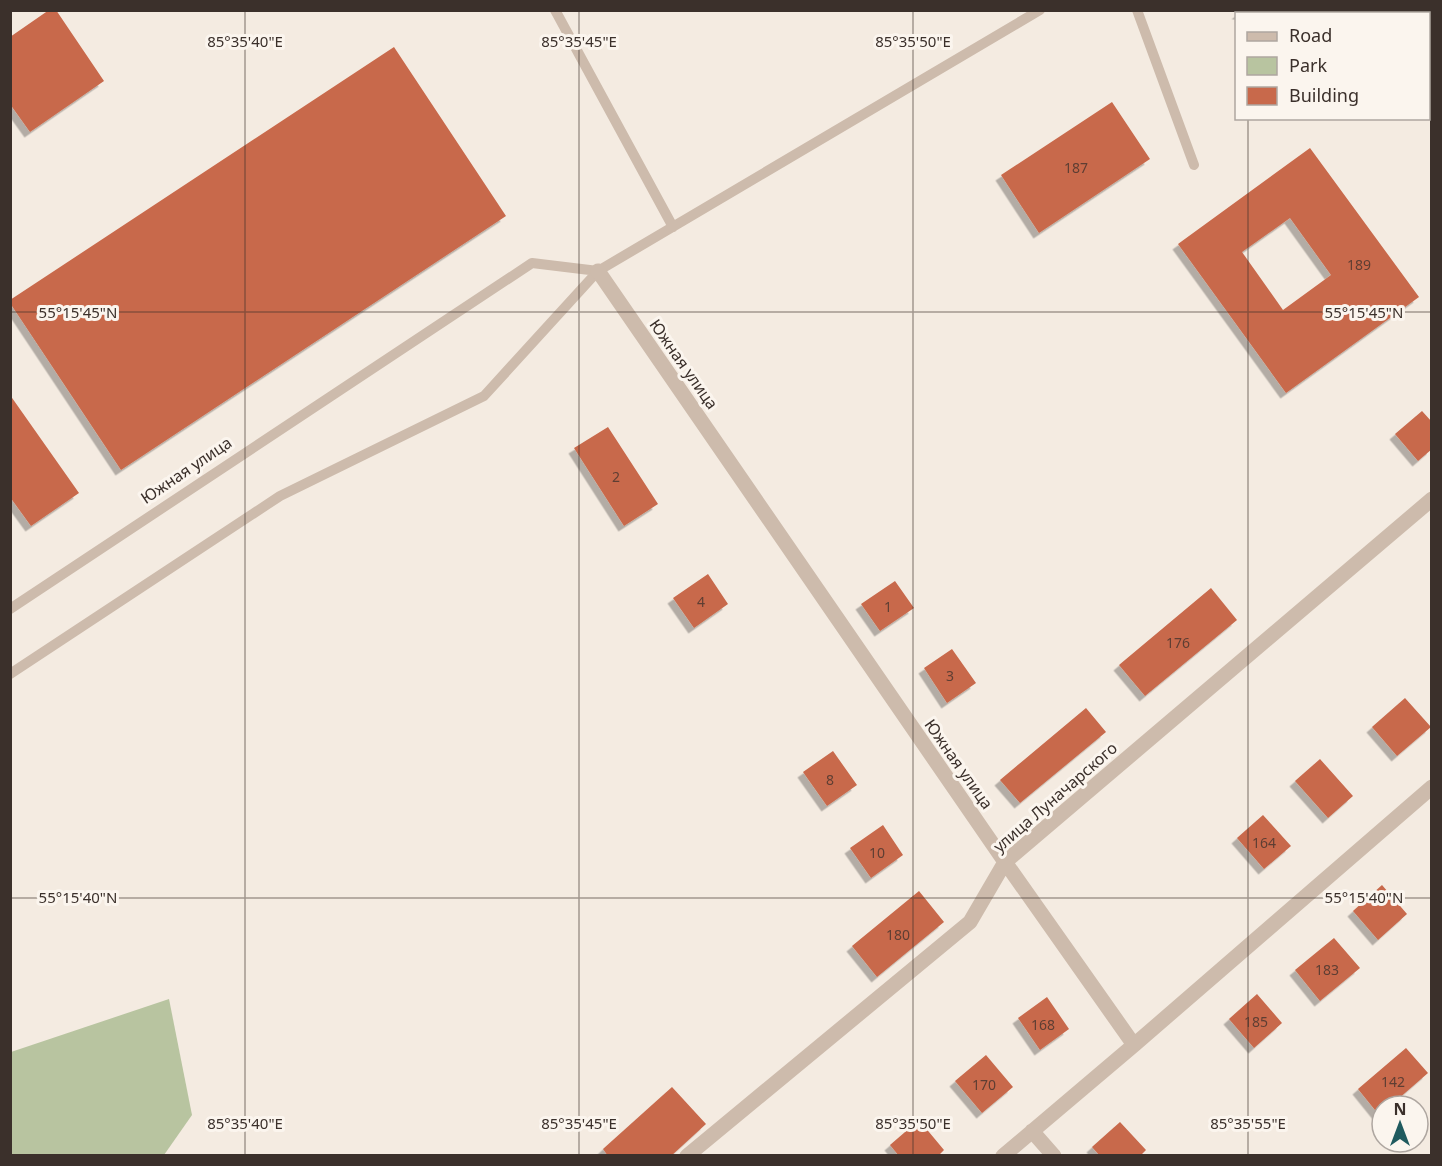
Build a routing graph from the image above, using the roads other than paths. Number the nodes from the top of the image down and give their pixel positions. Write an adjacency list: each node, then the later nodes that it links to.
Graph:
1 (555, 10): 5 (lane)
2 (1040, 10): 5 (lane)
3 (1137, 10): 4 (lane)
4 (1194, 165)
5 (672, 227): 6 (lane)
6 (598, 271): 8 (lane, Южная улица); 9 (lane); 11 (street, Южная улица)
7 (1431, 499): 11 (street, улица Луначарского)
8 (10, 609)
9 (10, 674)
10 (1431, 787): 12 (street)
11 (1005, 862): 12 (street, Южная улица); 14 (street, улица Луначарского)
12 (1134, 1046): 13 (street)
13 (1032, 1131): 15 (street); 16 (street)
14 (687, 1155)
15 (1003, 1155)
16 (1054, 1155)

